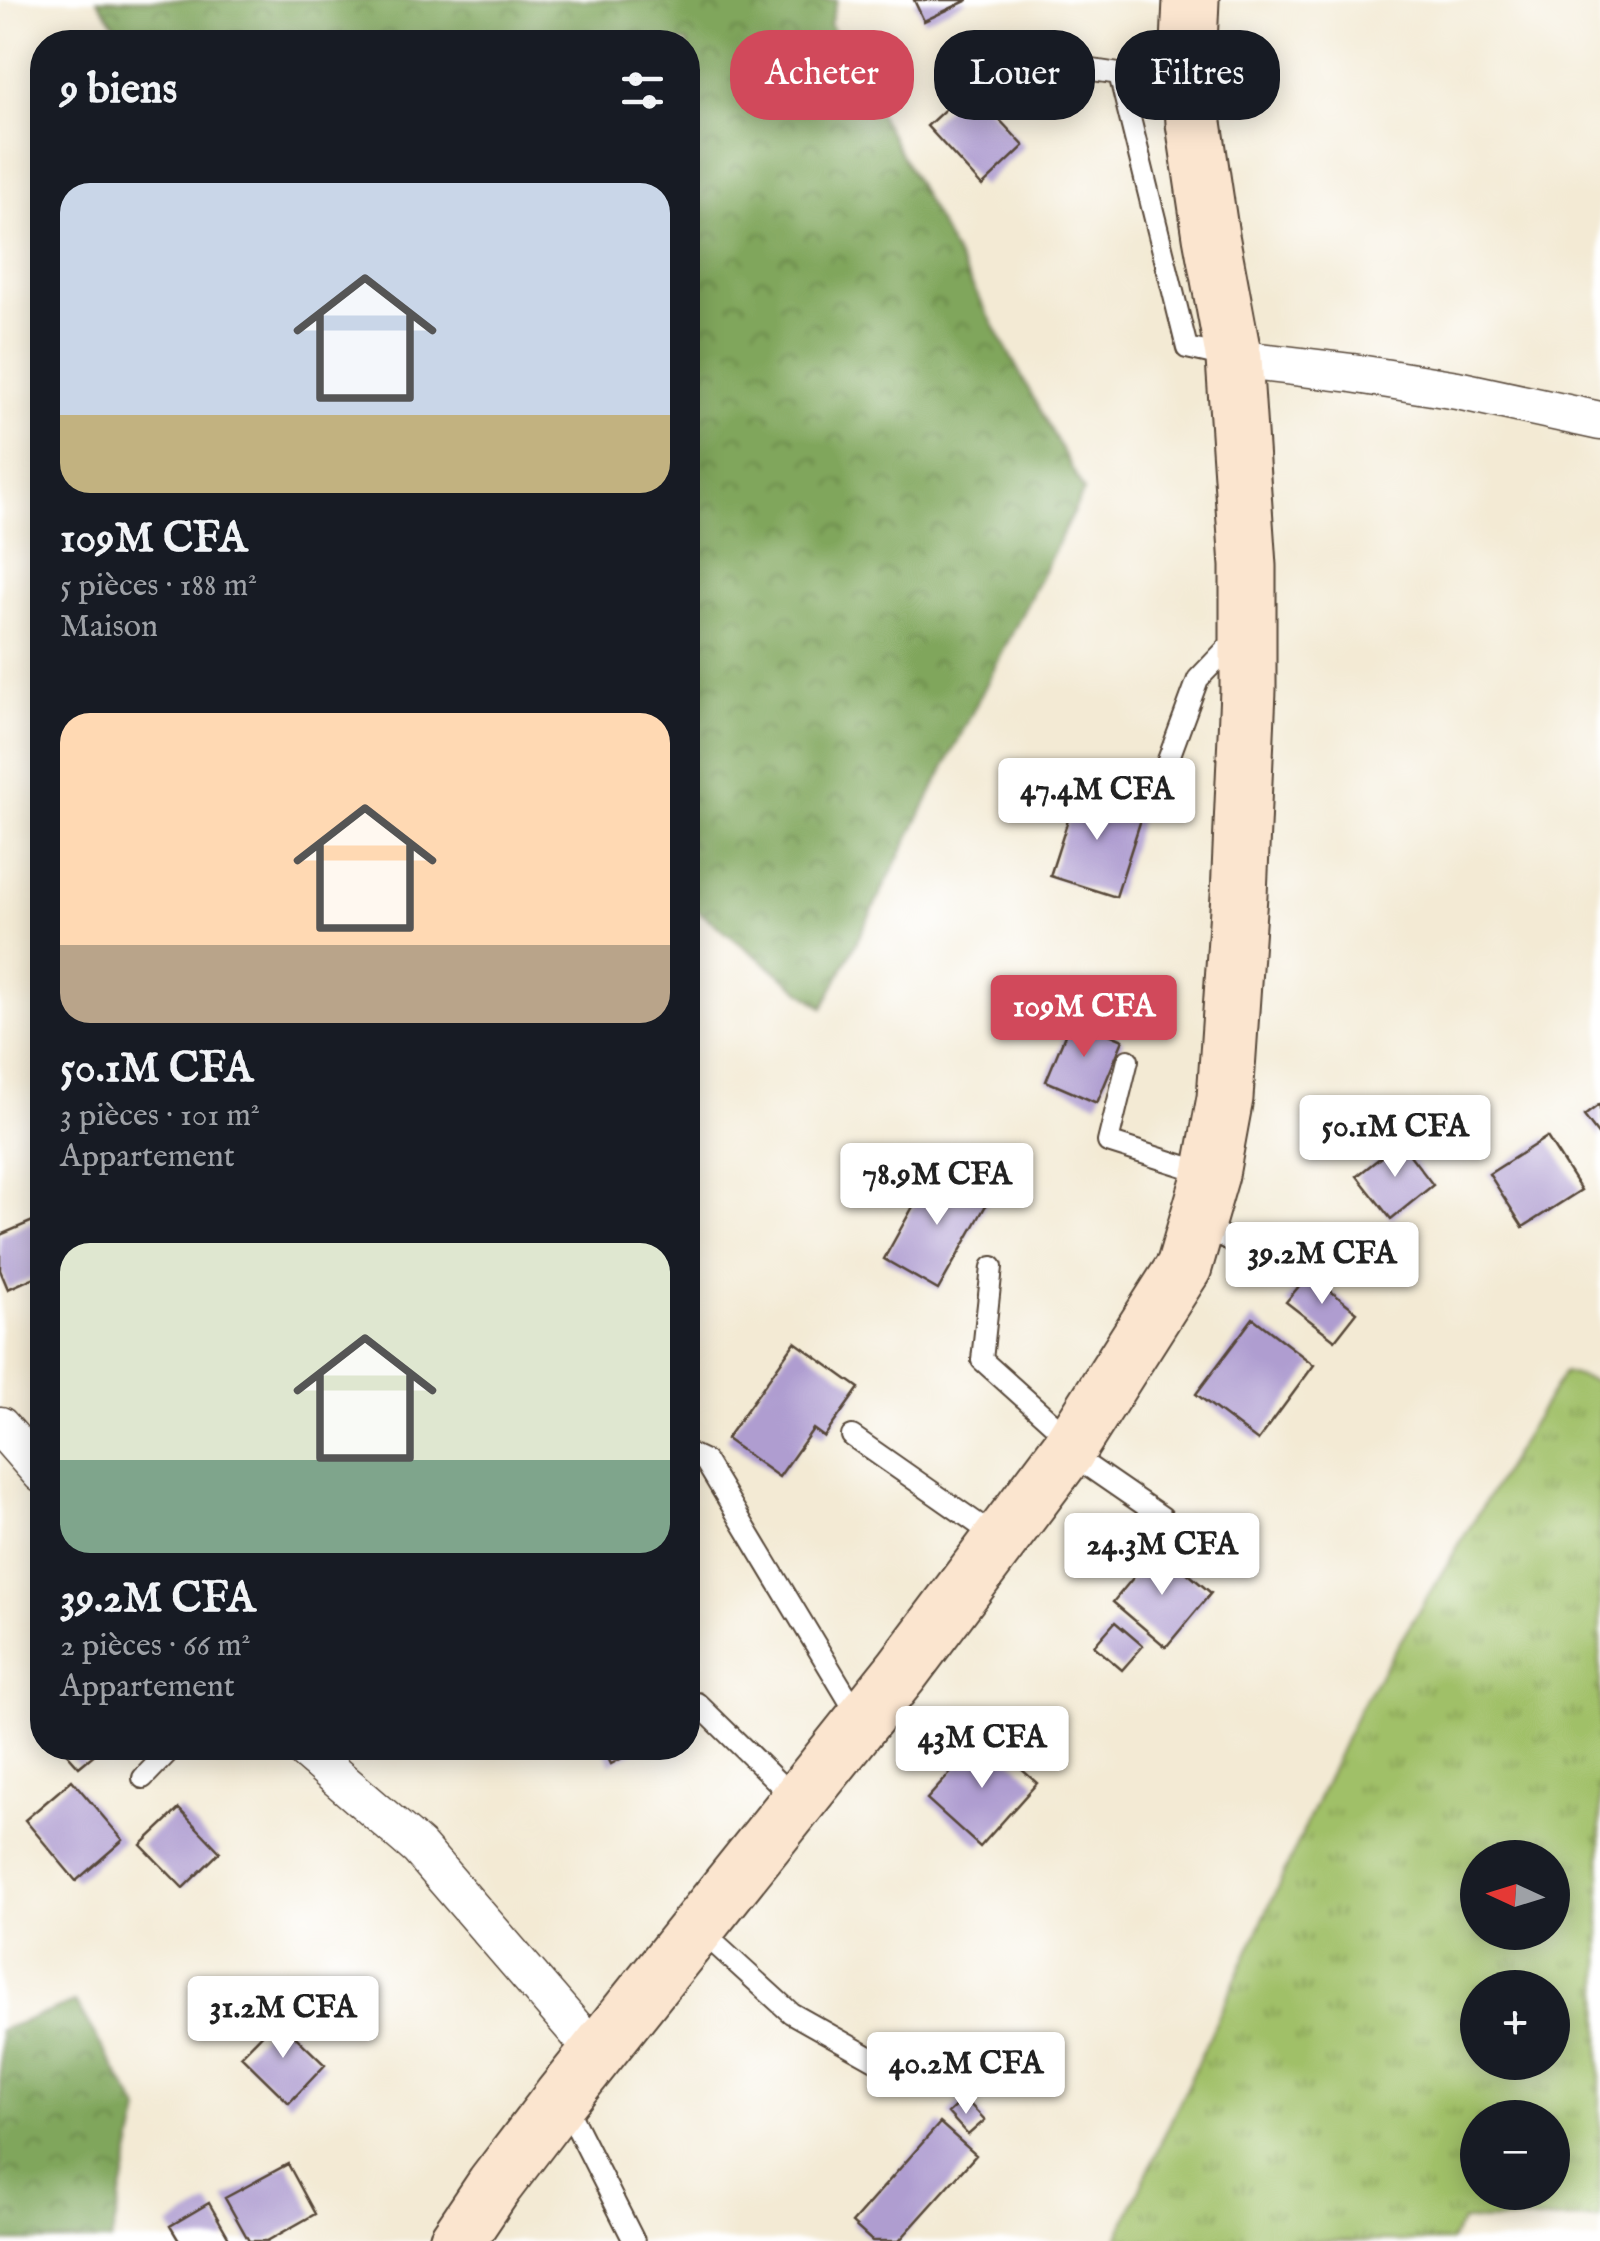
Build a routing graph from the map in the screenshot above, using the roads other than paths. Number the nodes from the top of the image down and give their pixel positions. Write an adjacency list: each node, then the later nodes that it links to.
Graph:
1 (1191, 0): 3 (street)
2 (1095, 70): 3 (lane)
3 (1234, 359): 4 (street); 5 (street)
4 (1600, 421)
5 (1248, 627): 6 (lane); 8 (street)
6 (1164, 771)
7 (1128, 1060): 8 (lane)
8 (1204, 1198): 9 (lane); 13 (street)
9 (1272, 1264)
10 (992, 1267): 13 (lane)
11 (0, 1426): 15 (street)
12 (852, 1436): 17 (lane)
13 (1070, 1447): 16 (lane); 17 (street)
14 (700, 1459): 19 (lane)
15 (30, 1460)
16 (1162, 1517)
17 (1001, 1539): 19 (street)
18 (700, 1706): 23 (lane)
19 (861, 1721): 23 (street)
20 (160, 1760): 22 (lane)
21 (317, 1760): 25 (street)
22 (143, 1778)
23 (798, 1801): 24 (street)
24 (696, 1927): 25 (street); 26 (lane)
25 (596, 2053): 27 (street)
26 (898, 2074)
27 (562, 2098): 28 (street); 29 (lane)
28 (457, 2241)
29 (634, 2241)

